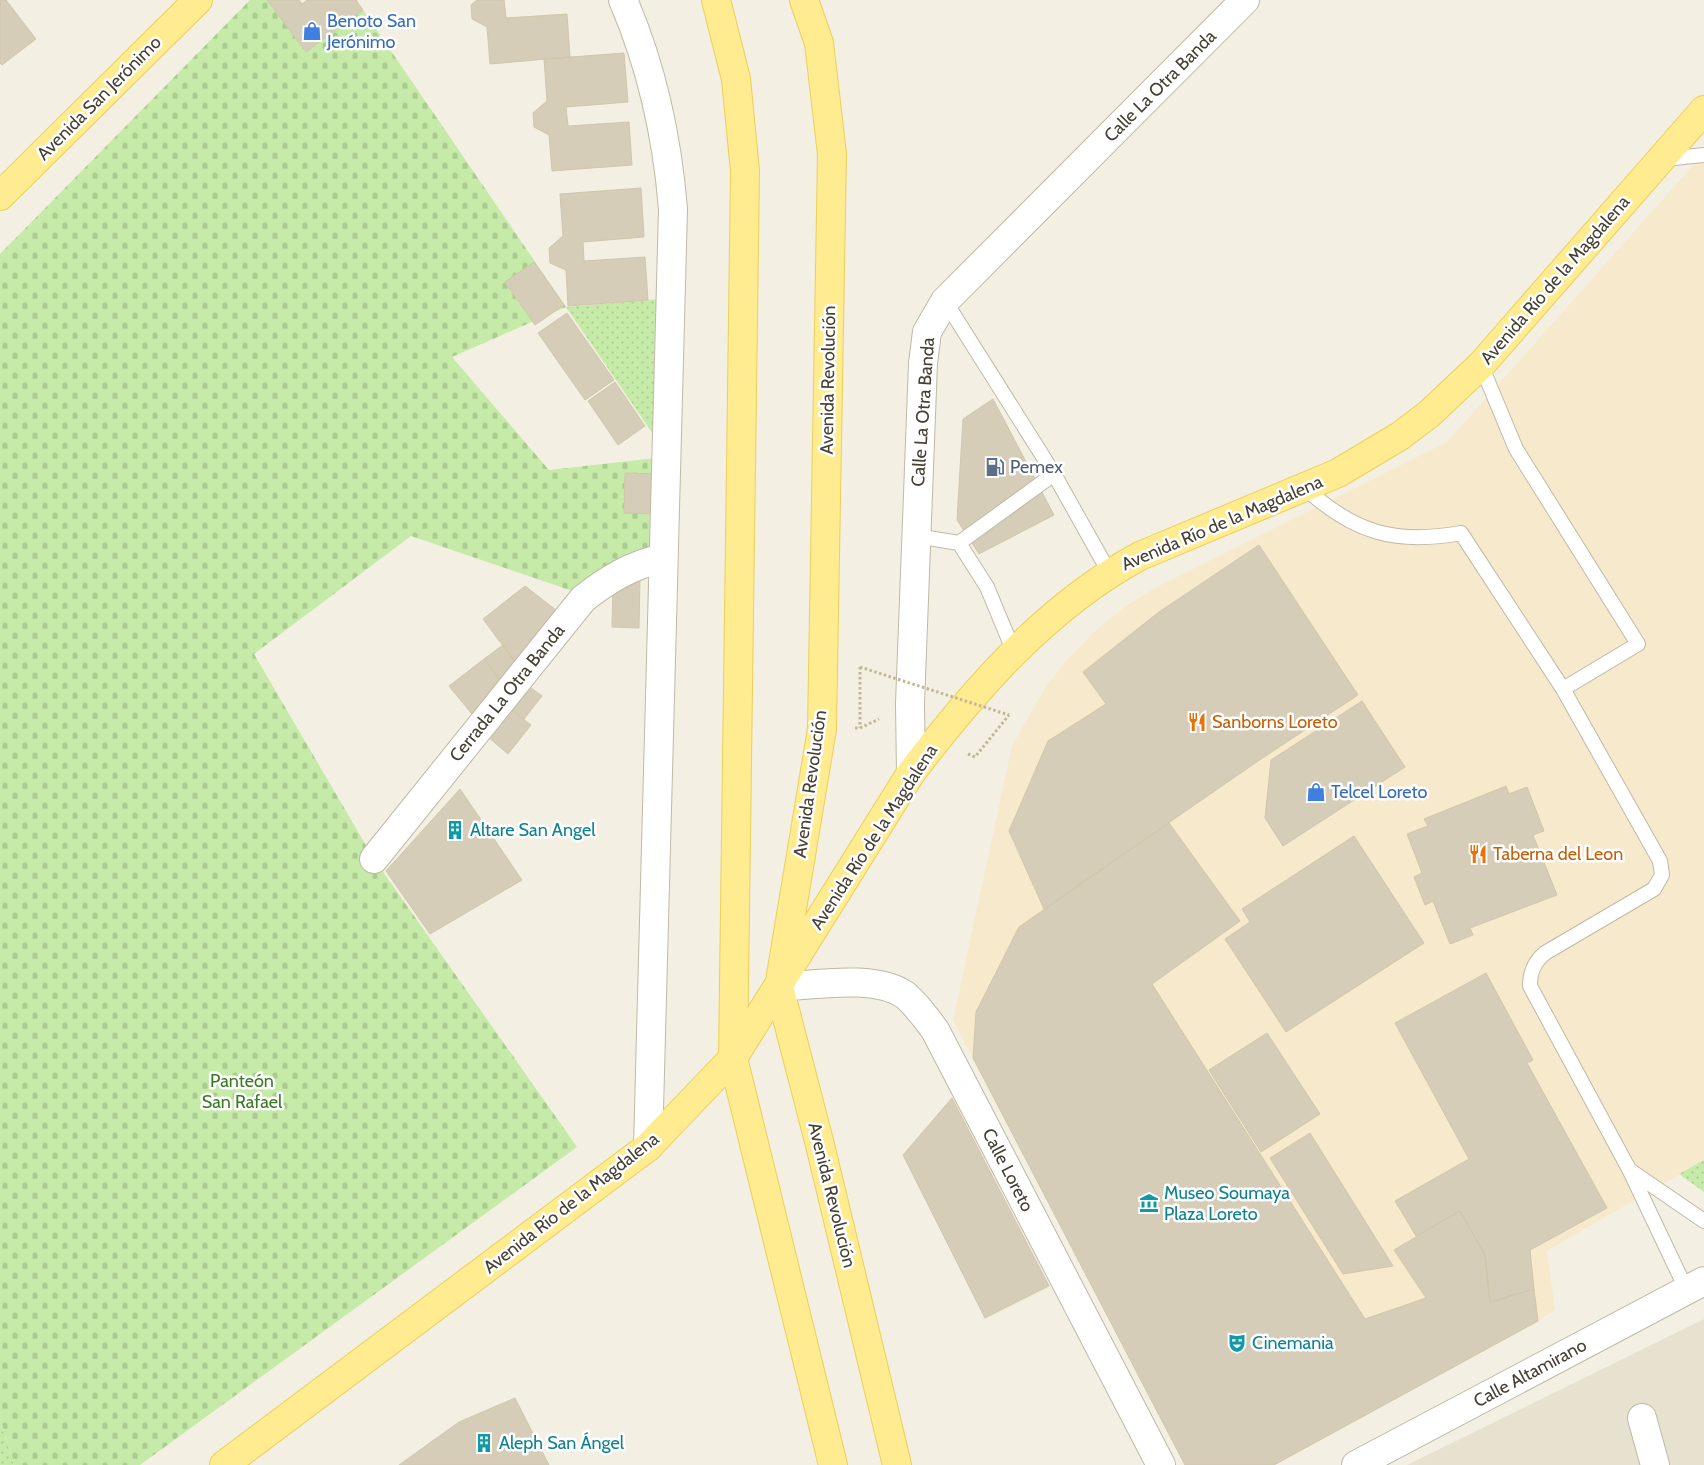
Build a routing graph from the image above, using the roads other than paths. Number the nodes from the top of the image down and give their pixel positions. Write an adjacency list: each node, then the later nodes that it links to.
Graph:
1 (198, 0): 9 (main road, Avenida San Jerónimo)
2 (623, 0): 16 (street)
3 (716, 0): 23 (main road)
4 (804, 0): 22 (main road, Avenida Revolución)
5 (1245, 0): 10 (street, Calle La Otra Banda)
6 (1704, 110): 8 (main road, Avenida Río de la Magdalena)
7 (1704, 155): 8 (lane)
8 (1660, 160): 11 (main road, Avenida Río de la Magdalena)
9 (0, 196)
10 (945, 301): 12 (lane); 14 (street, Calle La Otra Banda)
11 (1481, 365): 13 (main road, Avenida Río de la Magdalena); 19 (lane)
12 (1054, 474): 15 (lane); 17 (lane)
13 (1305, 488): 17 (main road, Avenida Río de la Magdalena); 19 (lane)
14 (916, 536): 15 (lane); 20 (street, Calle La Otra Banda)
15 (960, 543): 18 (lane)
16 (663, 558): 21 (street, Cerrada La Otra Banda); 24 (street)
17 (1109, 572): 18 (main road, Avenida Río de la Magdalena)
18 (1014, 652): 20 (main road, Avenida Río de la Magdalena)
19 (1563, 689): 25 (lane)
20 (911, 773): 22 (main road, Avenida Río de la Magdalena)
21 (374, 858)
22 (779, 986): 23 (main road, Avenida Río de la Magdalena); 32 (main road, Avenida Revolución); 33 (street, Calle Loreto)
23 (733, 1058): 24 (main road, Avenida Río de la Magdalena); 31 (main road)
24 (648, 1148): 30 (main road, Avenida Río de la Magdalena)
25 (1630, 1171): 26 (lane); 27 (lane)
26 (1704, 1221)
27 (1695, 1286): 29 (street, Calle Altamirano)
28 (1642, 1418): 34 (street)
29 (1368, 1462)
30 (224, 1465)
31 (833, 1465)
32 (897, 1465)
33 (1161, 1465)
34 (1655, 1465)

